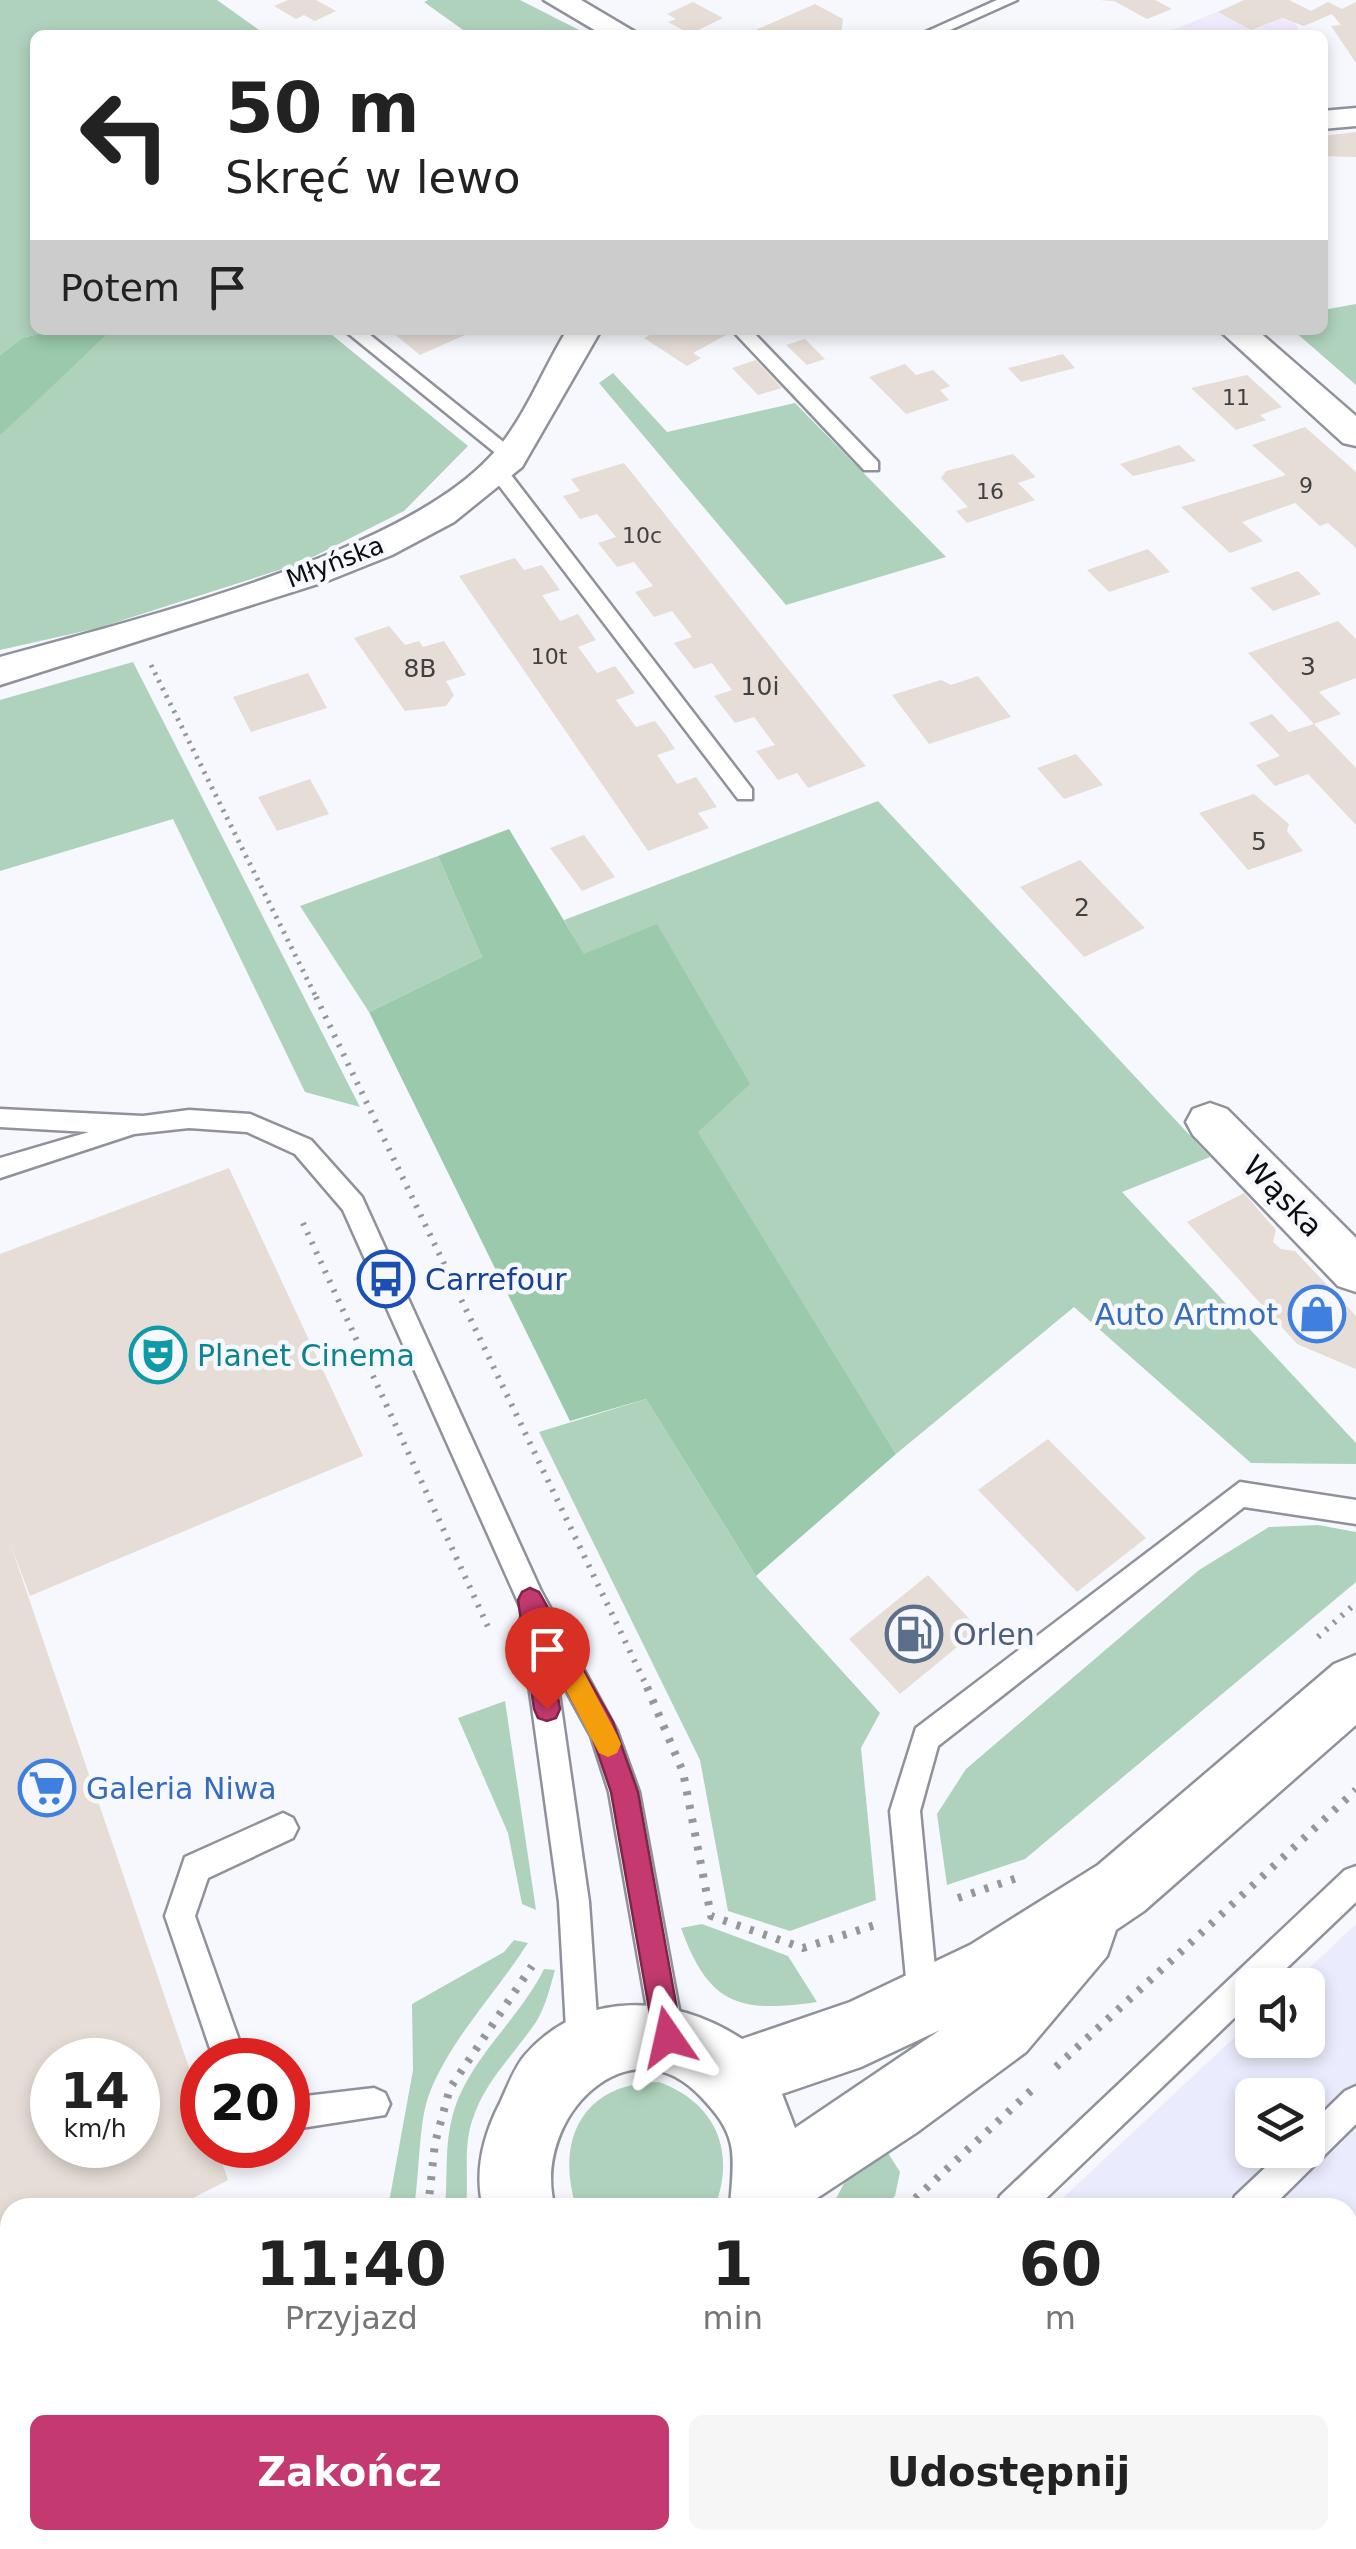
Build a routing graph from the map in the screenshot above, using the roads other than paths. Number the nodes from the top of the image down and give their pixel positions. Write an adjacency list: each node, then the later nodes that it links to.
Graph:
1 (559, 0): 3 (street)
2 (1010, 0): 4 (lane)
3 (616, 30)
4 (938, 30)
5 (1356, 117): 6 (street)
6 (1328, 119)
7 (359, 335): 12 (lane)
8 (581, 335): 12 (street, Młyńska)
9 (746, 335): 13 (lane)
10 (1242, 335): 11 (street)
11 (1356, 435)
12 (504, 464): 14 (street, Młyńska); 15 (lane)
13 (871, 466)
14 (0, 671)
15 (745, 794)
16 (0, 1118): 18 (lane)
17 (1210, 1122): 20 (street, Wąska)
18 (143, 1125): 19 (lane); 22 (lane)
19 (0, 1168)
20 (1356, 1271)
21 (1356, 1512): 27 (lane)
22 (530, 1600): 28 (lane); 30 (lane)
23 (1335, 1663): 26 (street)
24 (283, 1828): 29 (lane)
25 (1356, 1880): 39 (lane)
26 (1121, 1888): 27 (street); 37 (street)
27 (924, 2006): 31 (street)
28 (668, 2037): 30 (street); 31 (street)
29 (222, 2038)
30 (583, 2051): 38 (street)
31 (735, 2076): 37 (street)
32 (1356, 2102): 35 (lane)
33 (374, 2104): 34 (lane)
34 (310, 2111)
35 (1325, 2132)
36 (1288, 2168): 40 (lane)
37 (768, 2196)
38 (518, 2198)
39 (1022, 2198)
40 (1257, 2198)

